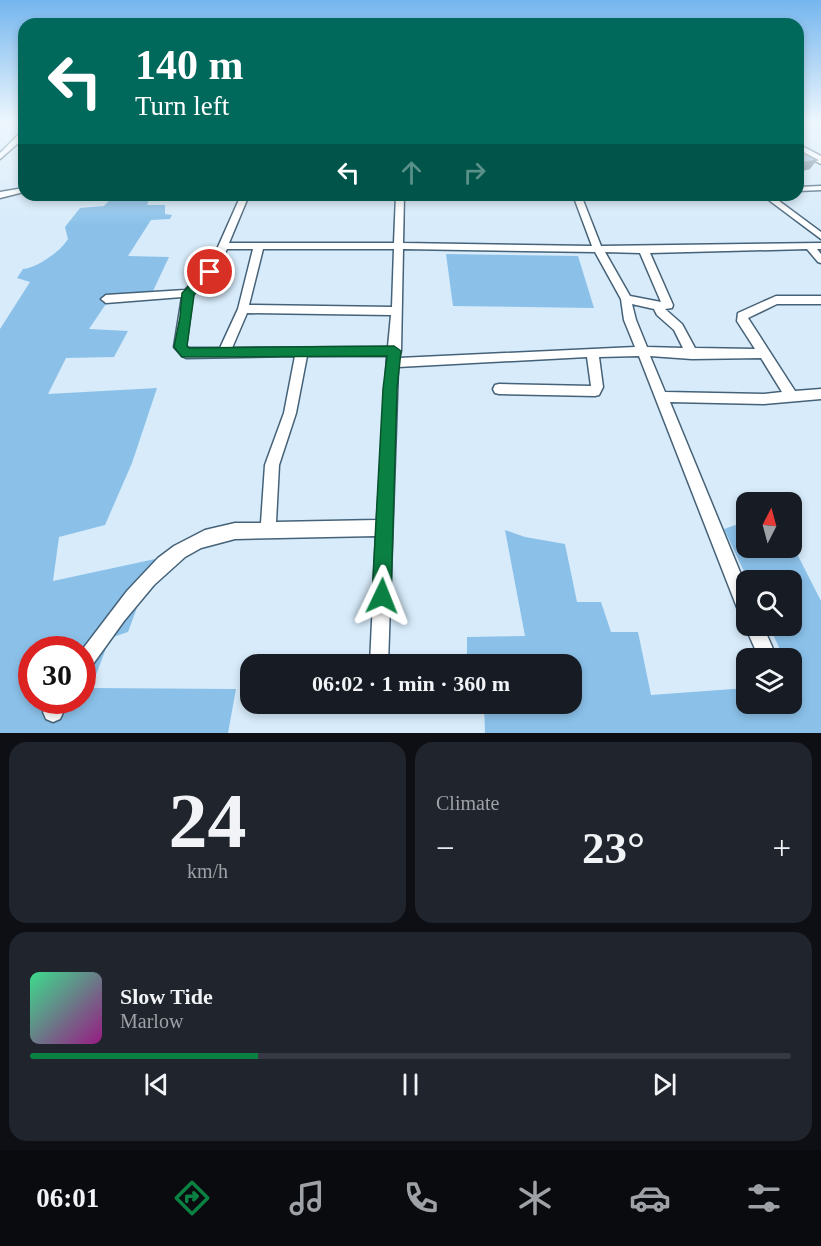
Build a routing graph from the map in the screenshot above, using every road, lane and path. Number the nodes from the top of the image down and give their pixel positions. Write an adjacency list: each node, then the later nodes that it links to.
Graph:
1 (821, 188): 2 (street)
2 (804, 189)
3 (18, 191): 4 (street)
4 (0, 195)
5 (242, 201): 11 (street)
6 (400, 201): 13 (street)
7 (579, 201): 16 (street)
8 (775, 201): 9 (street)
9 (816, 228): 10 (street)
10 (821, 236)
11 (222, 246): 12 (street); 19 (street)
12 (259, 246): 13 (street); 24 (street)
13 (398, 246): 16 (street); 25 (street)
14 (810, 246): 15 (street); 17 (street); 18 (street)
15 (821, 246)
16 (597, 248): 17 (street); 21 (street)
17 (644, 250): 23 (street)
18 (821, 260)
19 (188, 293): 20 (street); 29 (street)
20 (106, 299)
21 (626, 299): 23 (street); 27 (street)
22 (821, 300): 31 (street)
23 (658, 306): 30 (street)
24 (243, 309): 25 (street); 29 (street)
25 (397, 311): 32 (street)
26 (302, 351): 29 (street); 32 (street); 38 (street)
27 (644, 351): 28 (street); 30 (street); 36 (street)
28 (592, 352): 32 (street); 33 (street)
29 (224, 353)
30 (692, 354): 31 (street)
31 (765, 354): 35 (street)
32 (394, 357): 37 (street)
33 (499, 389)
34 (821, 394): 35 (street)
35 (791, 396): 36 (street)
36 (663, 397): 39 (street)
37 (384, 528): 38 (street); 41 (street)
38 (268, 530): 40 (street)
39 (736, 582)
40 (96, 647)
41 (379, 654)

